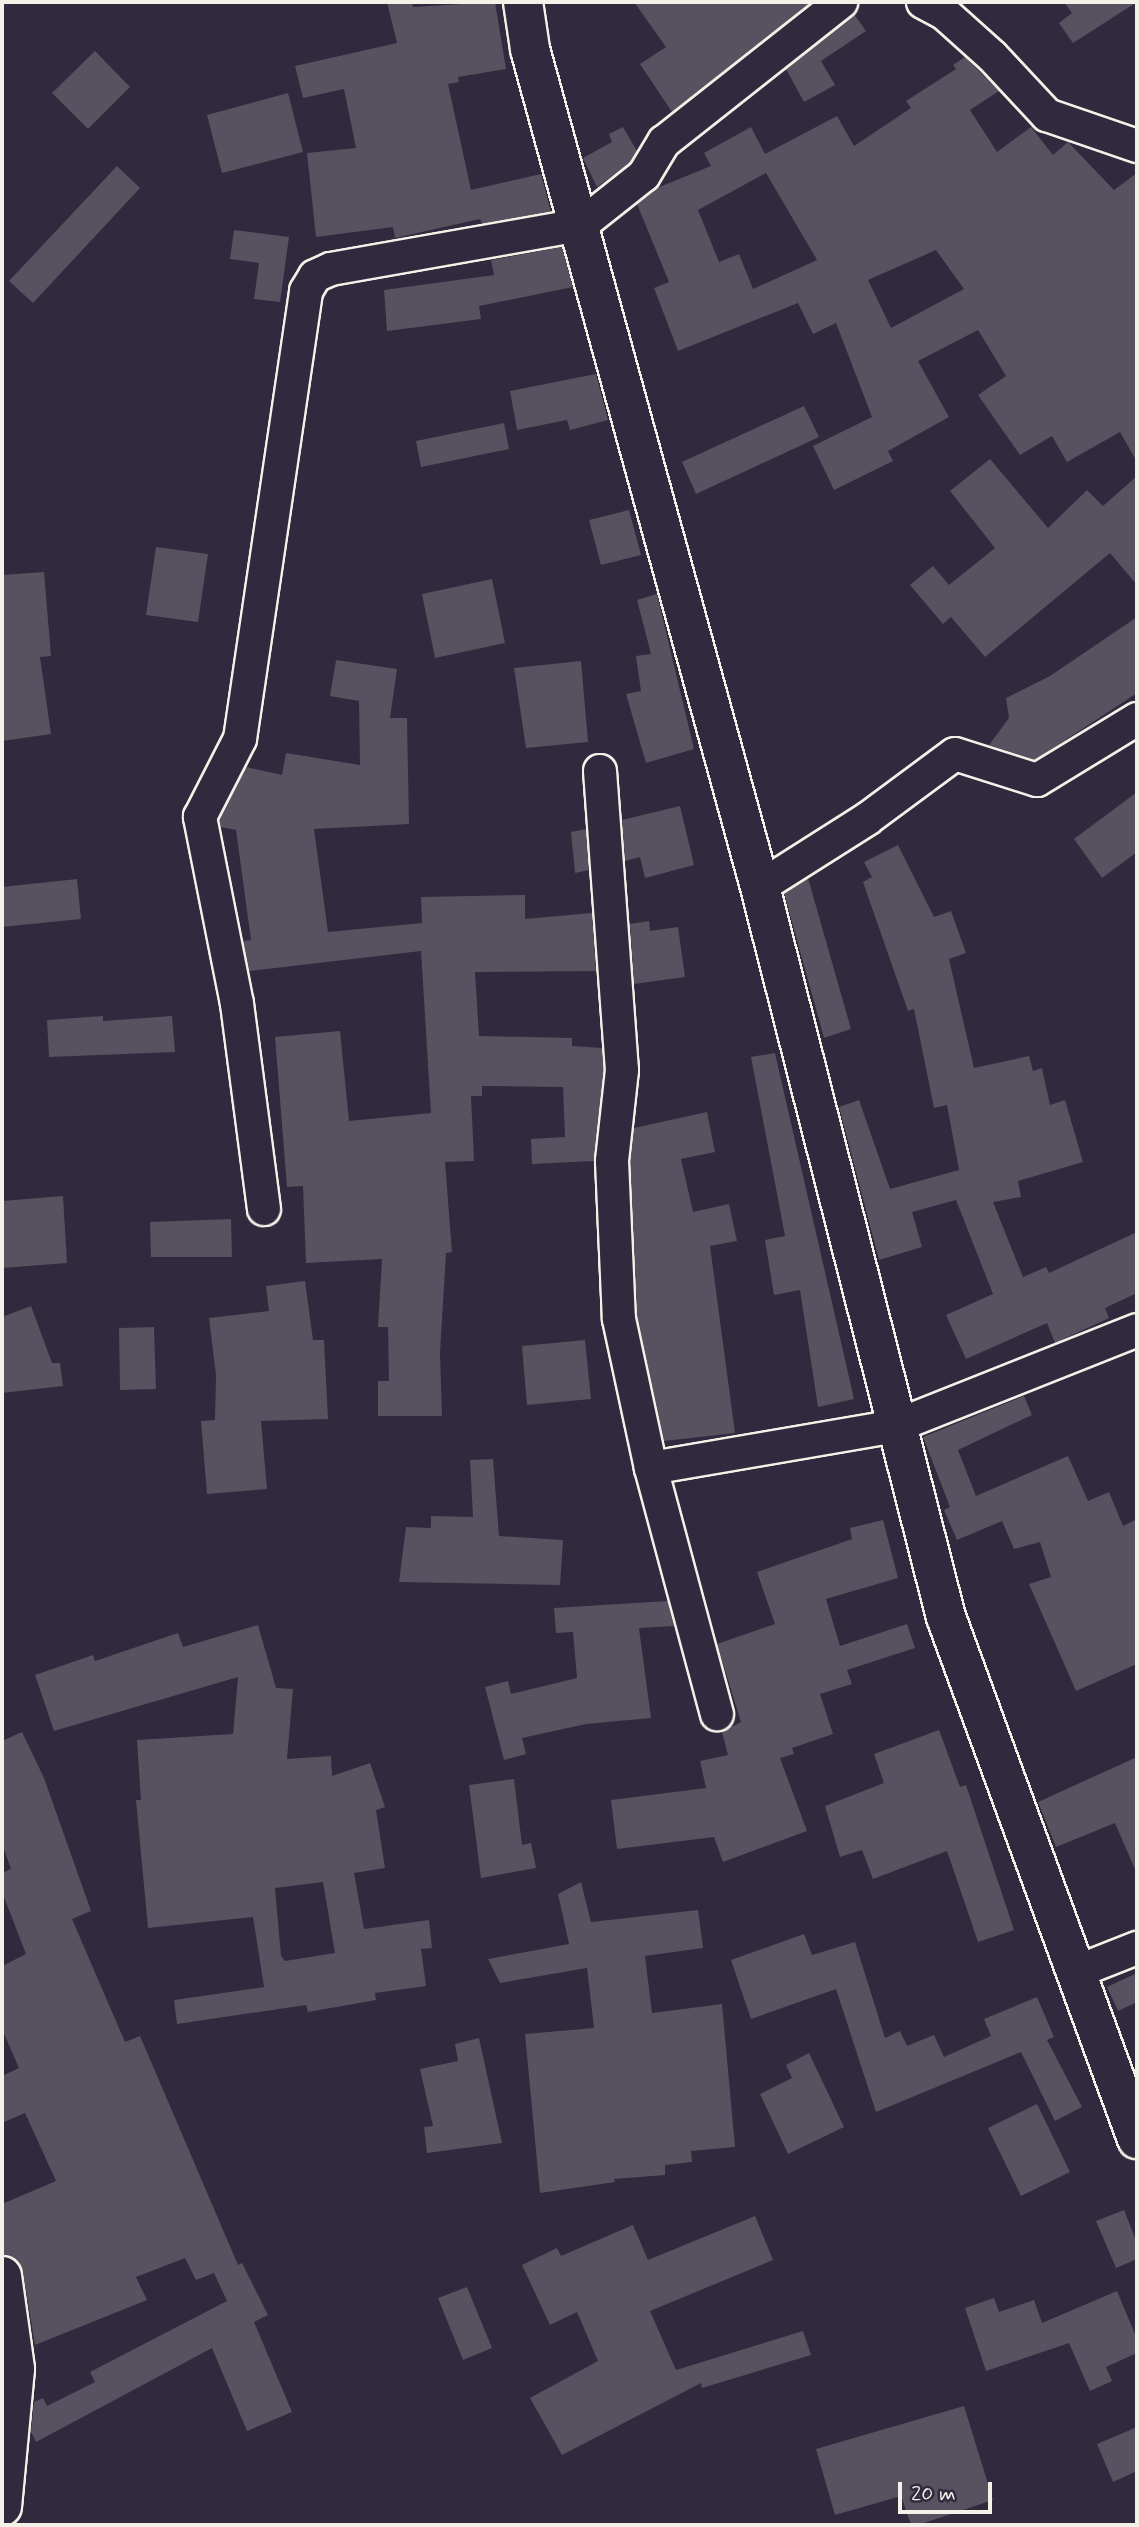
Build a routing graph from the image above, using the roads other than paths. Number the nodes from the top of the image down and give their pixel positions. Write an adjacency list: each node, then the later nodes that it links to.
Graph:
1 (523, 2): 5 (main road)
2 (841, 2): 5 (street)
3 (923, 2): 4 (street)
4 (1137, 146)
5 (581, 225): 8 (main road); 9 (street)
6 (1137, 719): 8 (street)
7 (600, 771): 12 (street)
8 (760, 887): 11 (main road)
9 (264, 1209)
10 (1137, 1330): 11 (street)
11 (896, 1426): 12 (street); 15 (main road)
12 (651, 1468): 13 (street)
13 (717, 1714)
14 (1137, 1948): 15 (street)
15 (1076, 1972): 16 (main road)
16 (1137, 2139)
17 (2, 2276): 18 (main road)
18 (2, 2506)

